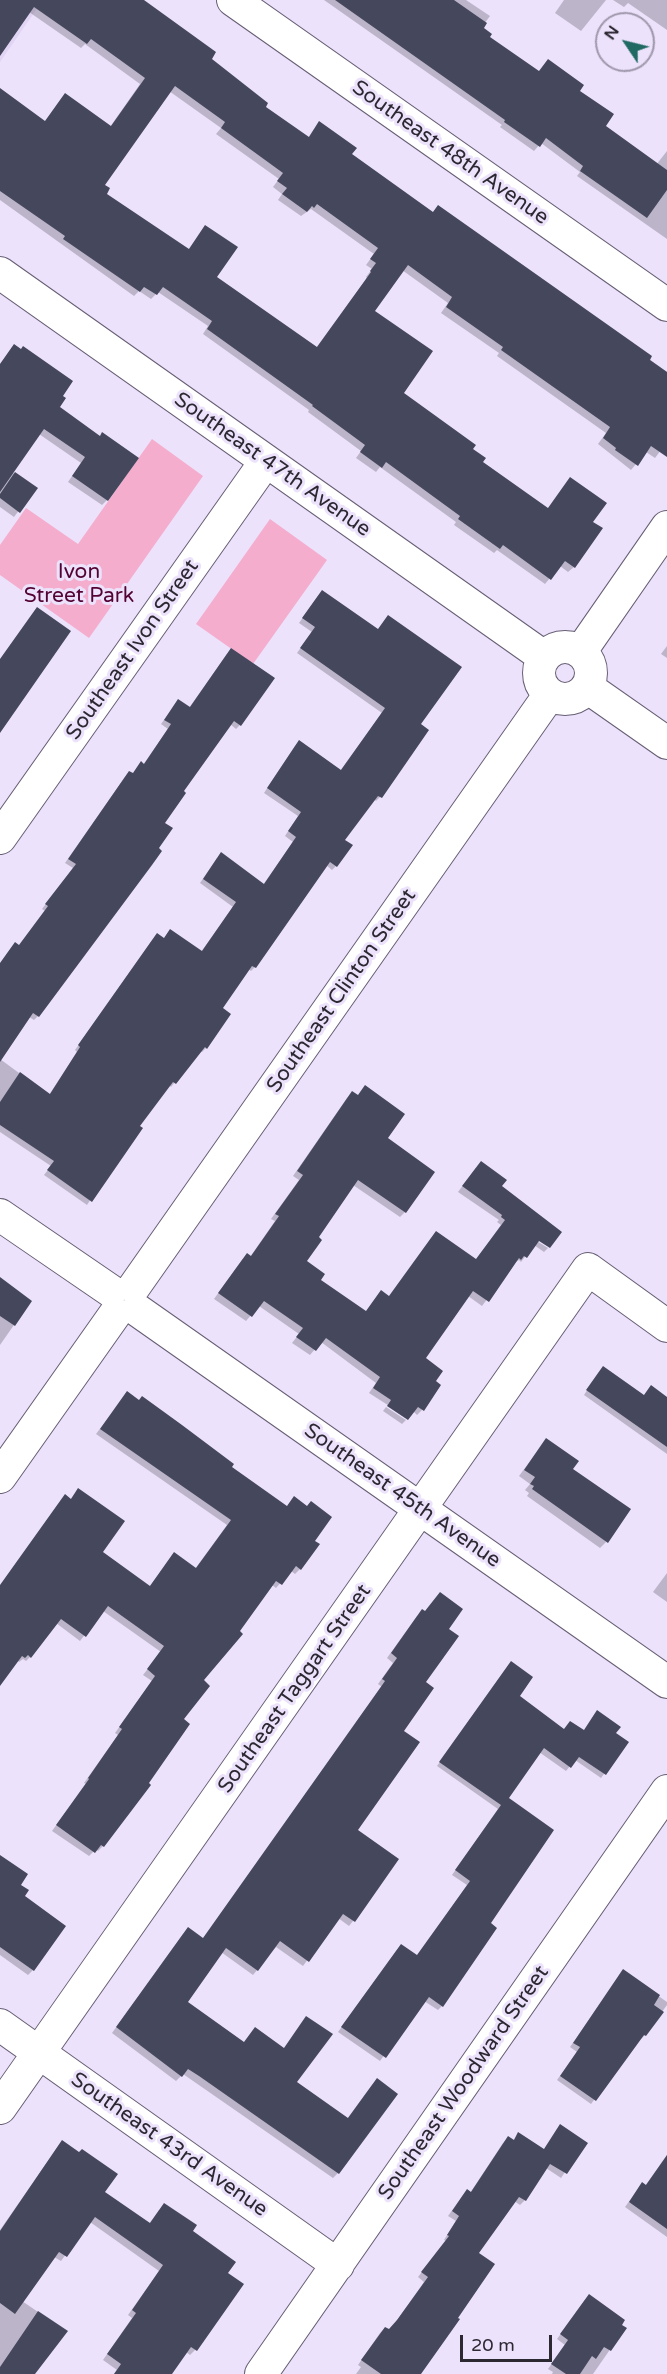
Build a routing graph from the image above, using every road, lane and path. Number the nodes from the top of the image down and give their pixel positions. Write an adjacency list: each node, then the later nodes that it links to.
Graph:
1 (233, 0): 3 (street, Southeast 48th Avenue)
2 (1, 277): 4 (street, Southeast 47th Avenue)
3 (667, 306)
4 (266, 461): 7 (street, Southeast 47th Avenue); 11 (street, Southeast Ivon Street)
5 (667, 527): 6 (street)
6 (580, 651): 7 (street); 8 (street)
7 (544, 657): 9 (street)
8 (587, 687): 9 (street); 10 (street)
9 (550, 694): 13 (street, Southeast Clinton Street)
10 (667, 742)
11 (0, 838)
12 (0, 1215): 13 (street, Southeast 45th Avenue)
13 (124, 1301): 15 (street, Southeast Clinton Street); 16 (street, Southeast 45th Avenue)
14 (667, 1326): 16 (street, Southeast Taggart Street)
15 (0, 1477)
16 (420, 1510): 17 (street, Southeast 45th Avenue); 20 (street, Southeast Taggart Street)
17 (667, 1682)
18 (667, 1791): 22 (street, Southeast Woodward Street)
19 (0, 2025): 20 (street, Southeast 43rd Avenue)
20 (39, 2052): 21 (street, Southeast Taggart Street); 22 (street, Southeast 43rd Avenue)
21 (0, 2108)
22 (338, 2265): 23 (street, Southeast Woodward Street)
23 (261, 2374)

